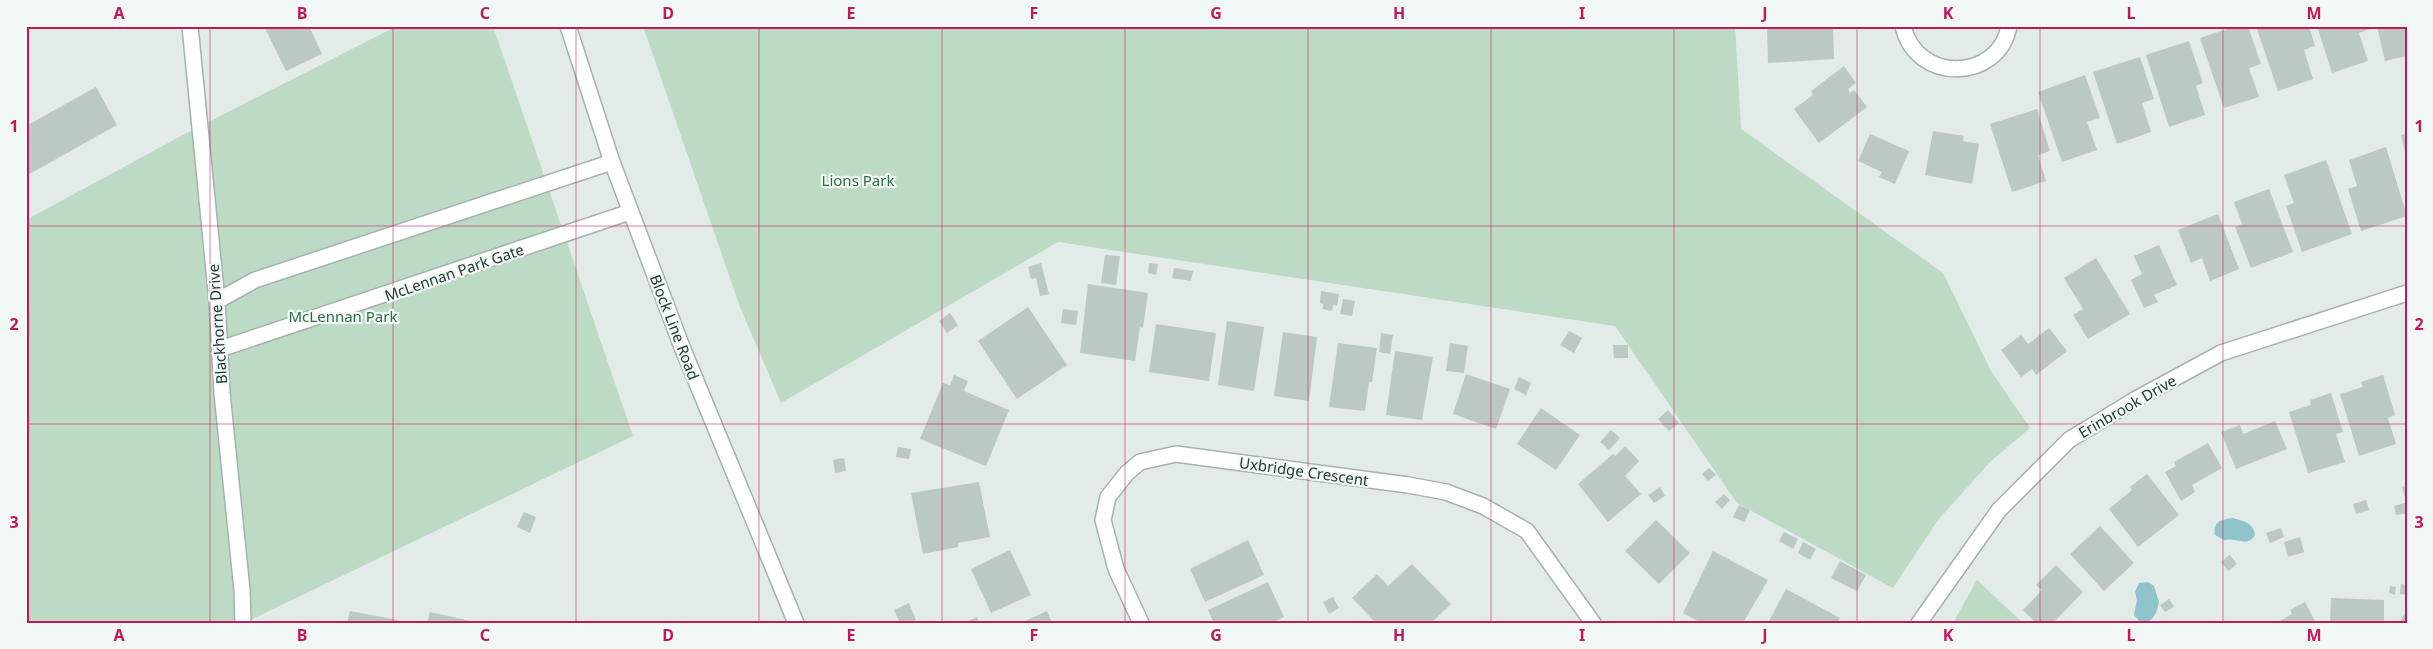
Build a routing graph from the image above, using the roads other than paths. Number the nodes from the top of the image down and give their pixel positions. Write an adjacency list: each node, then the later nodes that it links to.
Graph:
1 (190, 26): 8 (street, Blackhorne Drive)
2 (568, 26): 5 (street, Block Line Road)
3 (1903, 26): 4 (street)
4 (2009, 26)
5 (612, 162): 6 (street, Block Line Road); 8 (street)
6 (630, 212): 9 (street, McLennan Park Gate); 11 (street, Block Line Road)
7 (2407, 293): 14 (street, Erinbrook Drive)
8 (217, 301): 9 (street, Blackhorne Drive)
9 (220, 349): 10 (street, Blackhorne Drive)
10 (242, 623)
11 (796, 623)
12 (1141, 623): 13 (street, Uxbridge Crescent)
13 (1593, 623)
14 (1919, 623)

